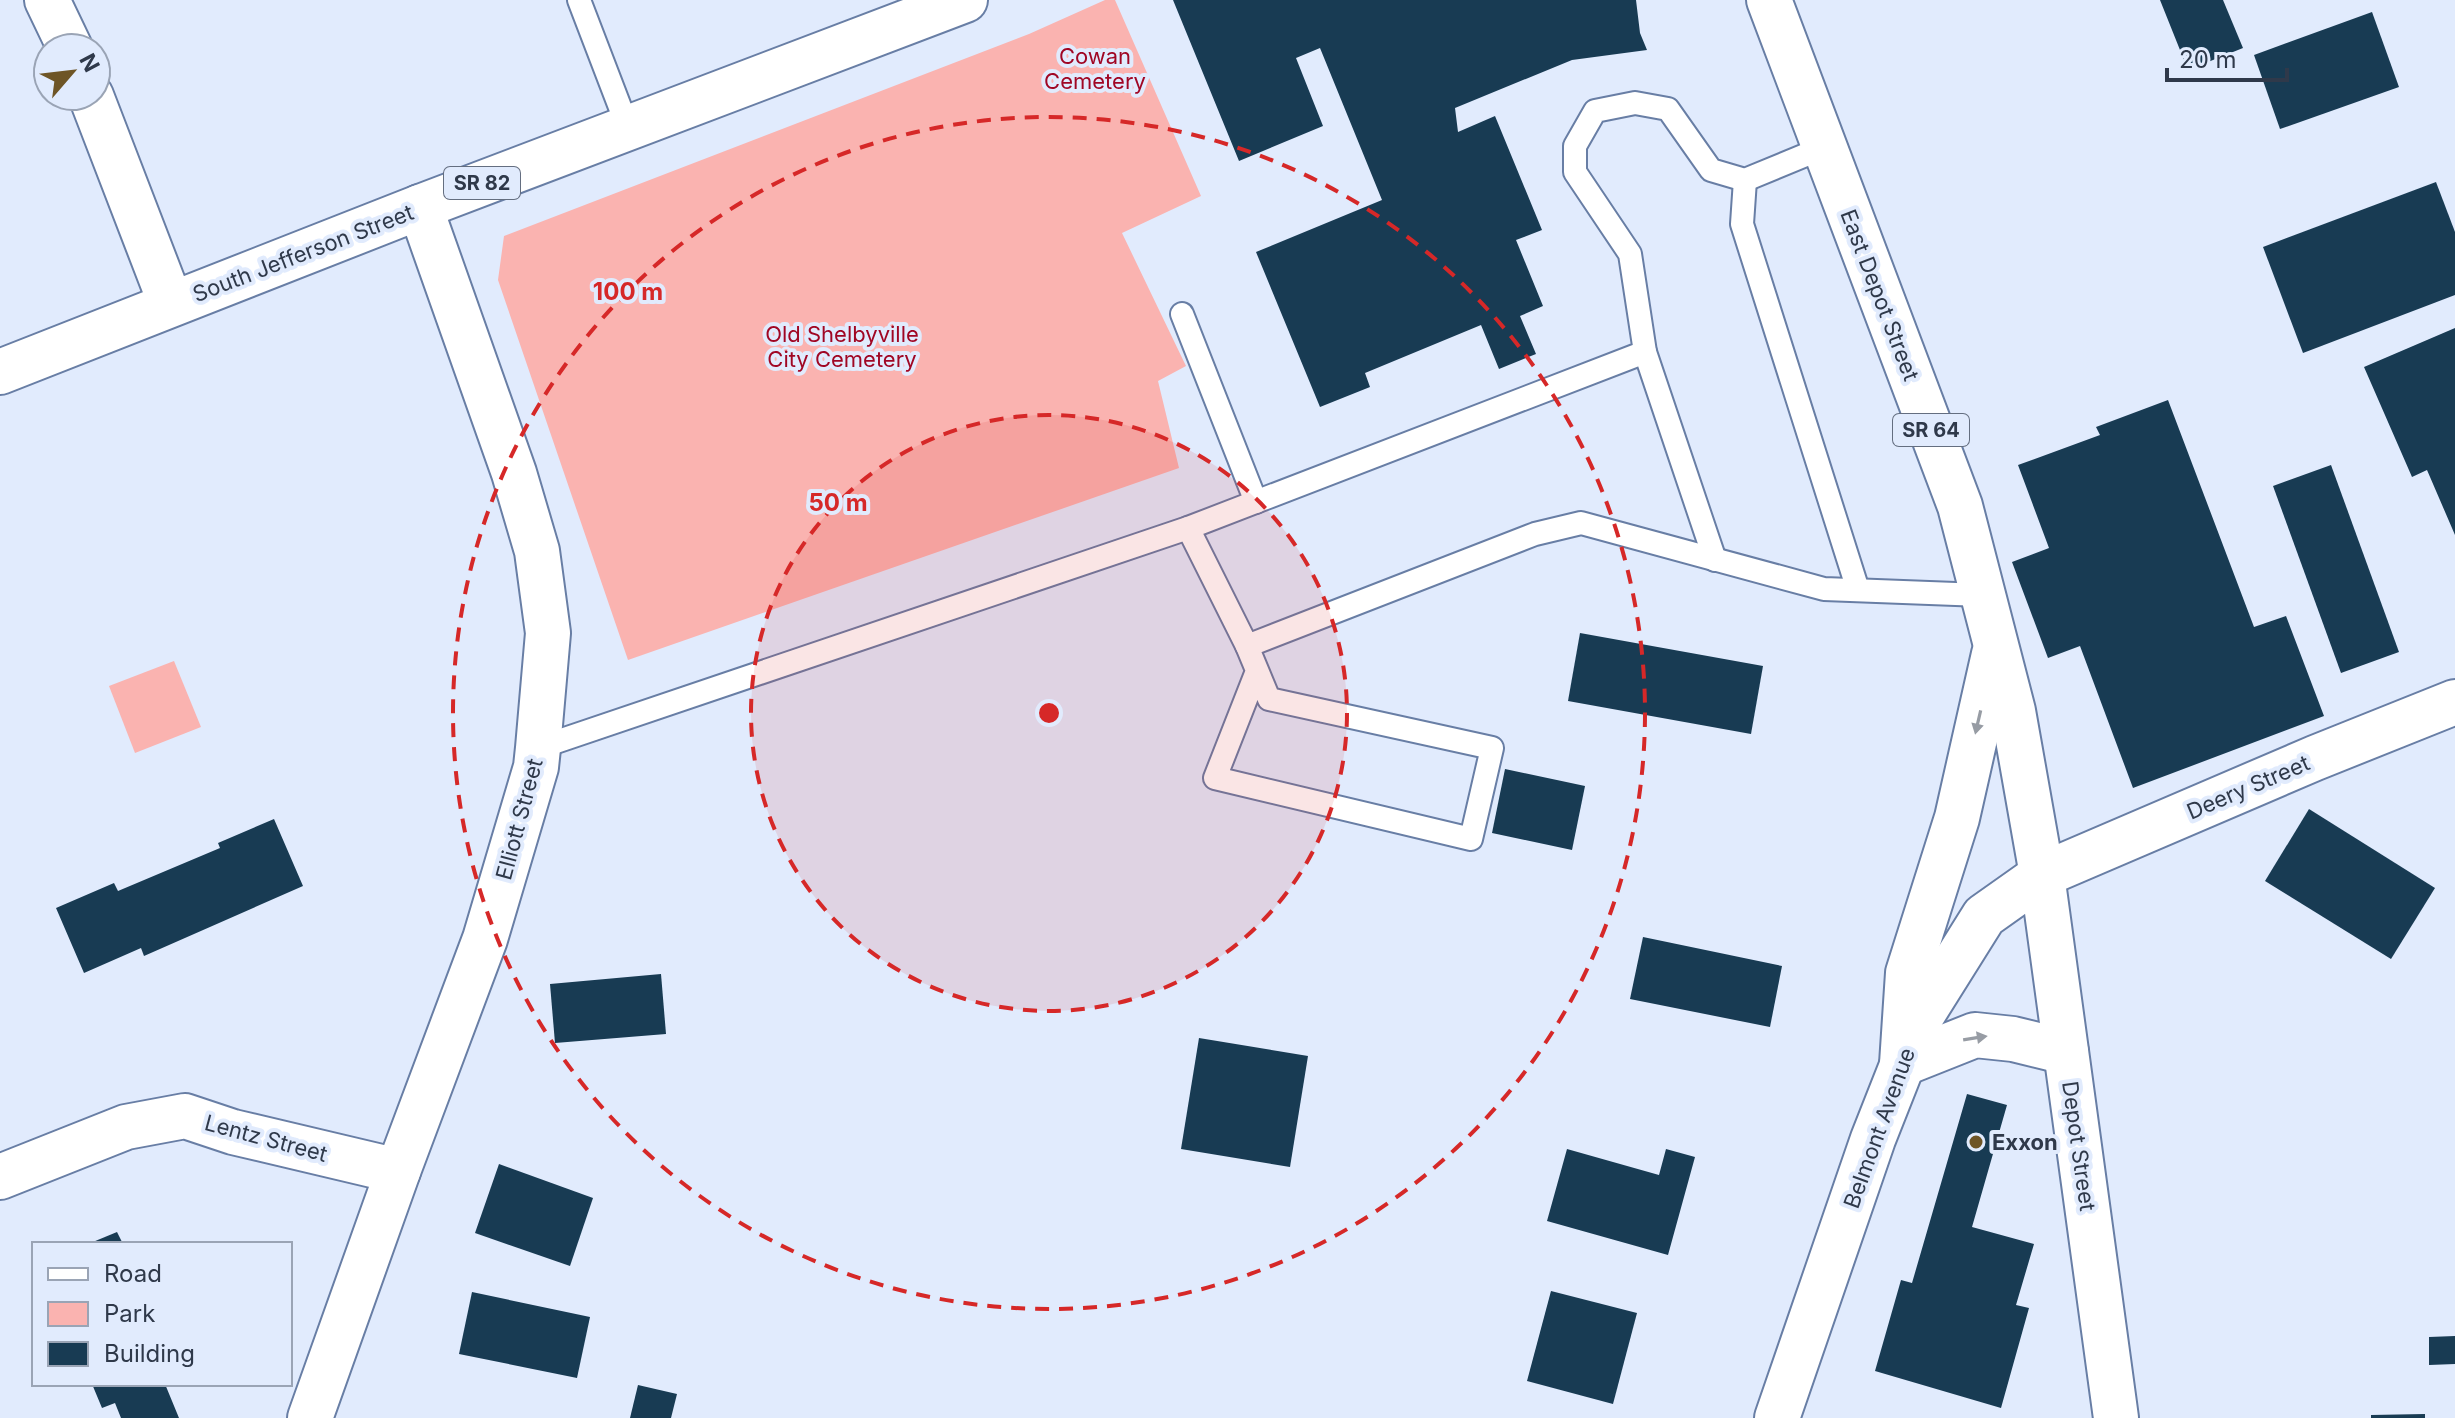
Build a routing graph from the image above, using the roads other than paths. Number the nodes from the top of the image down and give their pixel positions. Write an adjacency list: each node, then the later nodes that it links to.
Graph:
1 (47, 0): 5 (main road)
2 (579, 0): 7 (lane)
3 (965, 0): 7 (main road, South Jefferson Street / SR 82)
4 (1769, 0): 8 (main road, East Depot Street / SR 64)
5 (62, 32)
6 (97, 112): 11 (main road)
7 (628, 128): 10 (main road, South Jefferson Street / SR 82)
8 (1825, 147): 9 (lane); 19 (main road, East Depot Street / SR 64)
9 (1745, 180): 13 (lane); 18 (lane)
10 (420, 207): 11 (main road, South Jefferson Street / SR 82); 24 (main road, Elliott Street)
11 (171, 304): 14 (main road, South Jefferson Street / SR 82)
12 (1182, 314): 15 (lane)
13 (1645, 352): 15 (lane); 17 (lane)
14 (0, 372)
15 (1256, 502): 16 (lane)
16 (1188, 528): 20 (lane); 24 (lane)
17 (1715, 560): 18 (lane); 20 (lane)
18 (1858, 590): 19 (lane)
19 (1982, 595): 21 (main road, East Depot Street / SR 64)
20 (1247, 646): 22 (lane)
21 (1996, 646): 25 (main road, East Depot Street / SR 64); 27 (main road, one-way to 27)
22 (1257, 671): 22 (lane)
23 (2455, 702): 25 (main road, Deery Street)
24 (538, 748): 28 (main road, Elliott Street)
25 (2042, 875): 26 (main road, Depot Street / SR 64); 27 (main road, Belmont Avenue)
26 (2066, 1052): 27 (main road, one-way to 26); 32 (main road, Depot Street / SR 64)
27 (1902, 1064): 31 (main road, Belmont Avenue)
28 (398, 1171): 29 (main road, Lentz Street); 30 (main road, Elliott Street)
29 (0, 1177)
30 (310, 1418)
31 (1777, 1418)
32 (2116, 1418)

